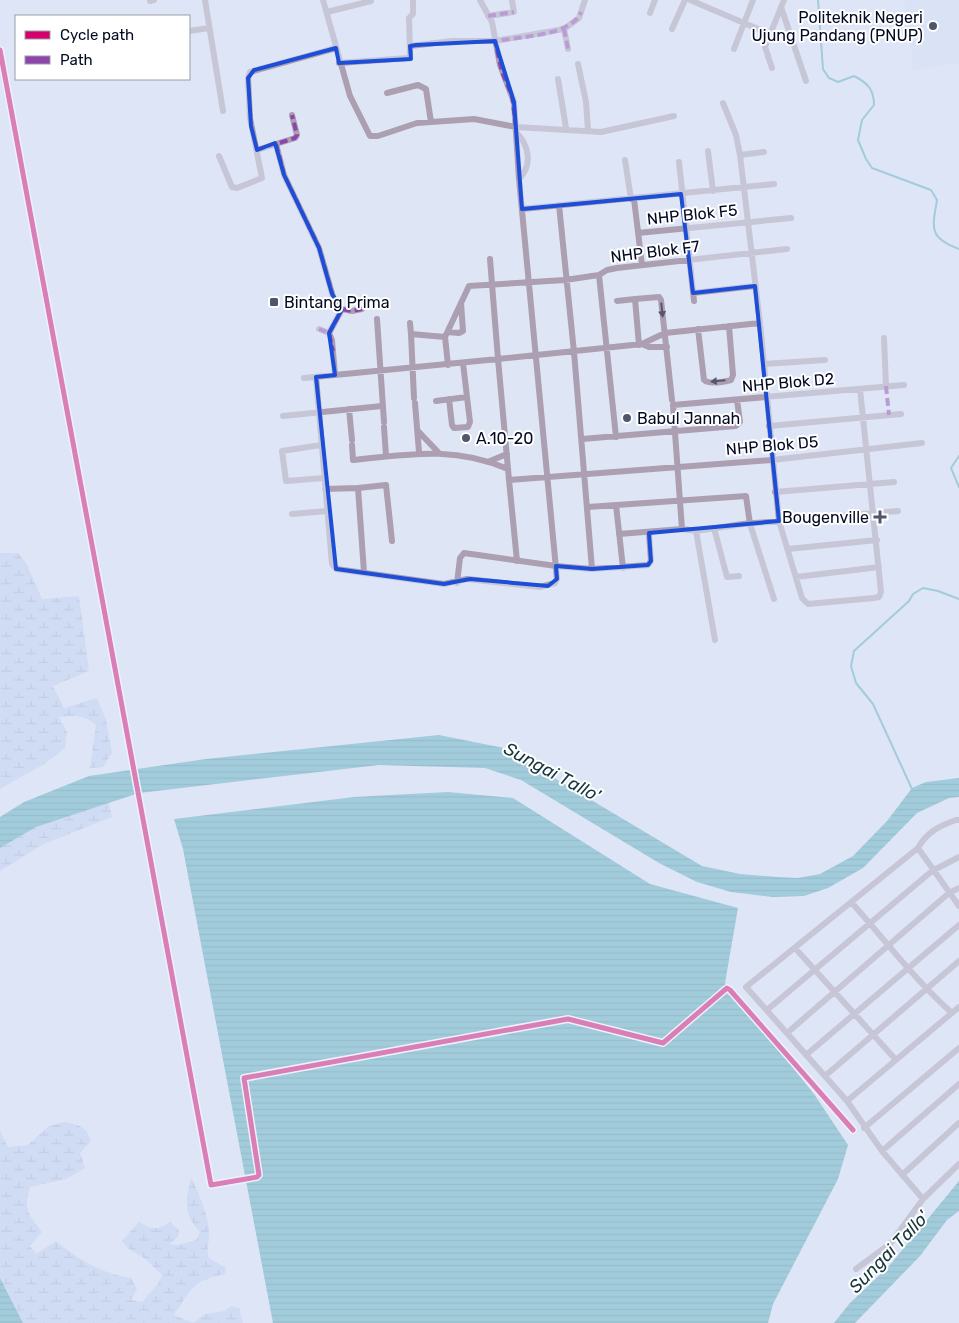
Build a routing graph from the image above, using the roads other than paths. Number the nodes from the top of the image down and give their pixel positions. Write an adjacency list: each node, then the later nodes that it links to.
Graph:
1 (204, 0): 17 (street)
2 (323, 0): 13 (street)
3 (413, 0): 23 (street)
4 (480, 0): 15 (street)
5 (512, 0): 15 (street)
6 (585, 0): 18 (street)
7 (655, 0): 14 (street)
8 (685, 0): 19 (street)
9 (690, 0): 16 (street)
10 (753, 0): 16 (street)
11 (371, 1): 13 (street)
12 (782, 3): 21 (street); 32 (street)
13 (327, 12): 24 (street)
14 (650, 13)
15 (488, 16): 22 (street)
16 (745, 23): 21 (street); 26 (street)
17 (209, 28): 20 (street); 35 (street)
18 (564, 29): 22 (street); 25 (street)
19 (672, 29)
20 (190, 31)
21 (770, 34): 30 (street)
22 (495, 41): 23 (street); 40 (street)
23 (410, 46): 28 (street)
24 (336, 48): 28 (street); 43 (street)
25 (568, 49)
26 (734, 49)
27 (0, 50): 201 (street)
28 (339, 63): 38 (street)
29 (578, 64): 41 (street)
30 (772, 68)
31 (558, 79): 39 (street)
32 (806, 81)
33 (387, 93): 38 (street)
34 (723, 103): 46 (street)
35 (222, 111)
36 (292, 115): 42 (street)
37 (674, 116): 41 (street)
38 (430, 122): 40 (street)
39 (566, 128): 40 (street); 41 (street)
40 (516, 130): 56 (street)
41 (588, 130)
42 (276, 144): 43 (street); 76 (street)
43 (257, 150): 47 (street)
44 (708, 151): 52 (street)
45 (764, 152): 46 (street)
46 (740, 155): 51 (street)
47 (219, 156)
48 (625, 160): 54 (street)
49 (679, 162): 53 (street)
50 (774, 184): 51 (street, NHP Blok F5)
51 (743, 188): 52 (street, NHP Blok F5); 58 (street)
52 (713, 191): 53 (street, NHP Blok F5)
53 (681, 194): 54 (street, NHP Blok F5); 59 (street)
54 (633, 199): 55 (street, NHP Blok F5); 60 (street)
55 (559, 205): 56 (street, NHP Blok F5); 67 (street)
56 (522, 209): 68 (street)
57 (791, 218): 58 (street, NHP Blok F5)
58 (748, 223): 59 (street, NHP Blok F5); 62 (street)
59 (685, 228): 60 (street, NHP Blok F5); 64 (street)
60 (638, 233): 65 (street)
61 (787, 249): 62 (street, NHP Blok F7)
62 (752, 255): 64 (street, NHP Blok F7); 70 (street)
63 (490, 259): 69 (street)
64 (689, 261): 65 (street, NHP Blok F7); 71 (street)
65 (642, 265): 66 (street, NHP Blok F7)
66 (599, 275): 67 (street); 91 (street, NHP Blok F7)
67 (565, 280): 68 (street); 92 (street)
68 (530, 282): 69 (street); 93 (street)
69 (492, 284): 75 (street); 94 (street)
70 (755, 286): 71 (street); 80 (street)
71 (693, 293): 74 (street)
72 (636, 299): 73 (street); 85 (street, one-way to 85); 89 (street)
73 (617, 301)
74 (694, 301)
75 (461, 302): 87 (street); 87 (street)
76 (342, 309): 77 (street); 84 (street)
77 (362, 309)
78 (377, 318): 100 (street)
79 (410, 323): 86 (street)
80 (760, 323): 81 (street); 97 (street)
81 (729, 326): 83 (street); 83 (street, one-way to 83)
82 (319, 329): 84 (street)
83 (698, 329): 85 (street)
84 (329, 333): 101 (street)
85 (664, 333): 89 (street); 90 (street)
86 (411, 334): 87 (street); 99 (street)
87 (447, 334): 98 (street)
88 (884, 338): 105 (street)
89 (640, 345): 90 (street); 91 (street)
90 (667, 347): 112 (street)
91 (607, 349): 92 (street); 122 (street, NHP Blok F7)
92 (574, 352): 93 (street); 123 (street)
93 (536, 354): 94 (street); 137 (street)
94 (498, 359): 96 (street); 129 (street)
95 (825, 360): 97 (street)
96 (463, 363): 98 (street); 107 (street)
97 (764, 364): 108 (street)
98 (448, 365): 99 (street)
99 (412, 368): 100 (street); 120 (street)
100 (380, 372): 101 (street); 113 (street)
101 (335, 375): 102 (street)
102 (316, 377): 103 (street); 115 (street)
103 (304, 378)
104 (904, 385): 105 (street, NHP Blok D2)
105 (886, 386): 106 (street, NHP Blok D2)
106 (860, 389): 108 (street, NHP Blok D2); 118 (street)
107 (467, 397): 109 (street); 109 (street)
108 (767, 398): 110 (street, NHP Blok D2); 119 (street)
109 (449, 399): 111 (street)
110 (737, 400): 112 (street, NHP Blok D2); 121 (street)
111 (436, 401)
112 (672, 403): 121 (street)
113 (382, 406): 114 (street); 130 (street)
114 (349, 410): 115 (street); 130 (street)
115 (318, 412): 117 (street); 125 (street)
116 (900, 414): 118 (street)
117 (283, 416)
118 (862, 416): 119 (street); 126 (street)
119 (769, 426): 131 (street)
120 (418, 431): 127 (street); 128 (street)
121 (675, 432): 122 (street); 133 (street)
122 (616, 437): 123 (street)
123 (582, 439): 135 (street)
124 (922, 443): 126 (street, NHP Blok D5)
125 (321, 445): 136 (street); 136 (street)
126 (866, 449): 131 (street, NHP Blok D5); 140 (street)
127 (419, 452): 128 (street); 130 (street)
128 (438, 452): 132 (street)
129 (507, 454): 132 (street); 134 (street)
130 (386, 456)
131 (772, 460): 133 (street, NHP Blok D5); 143 (street)
132 (490, 461): 134 (street)
133 (679, 466): 135 (street, NHP Blok D5); 144 (street)
134 (508, 469): 138 (street)
135 (585, 475): 137 (street, NHP Blok D5); 146 (street)
136 (324, 478): 142 (street)
137 (548, 478): 138 (street, NHP Blok D5); 162 (street)
138 (510, 480): 161 (street)
139 (894, 482): 140 (street)
140 (870, 484): 143 (street); 149 (street)
141 (358, 488): 142 (street); 159 (street); 166 (street)
142 (325, 489): 147 (street)
143 (775, 492): 151 (street)
144 (678, 500): 145 (street); 152 (street); 154 (street)
145 (616, 505): 146 (street); 157 (street)
146 (588, 507): 165 (street)
147 (327, 511): 150 (street); 166 (street)
148 (898, 511): 149 (street)
149 (874, 512): 151 (street); 158 (street)
150 (292, 514)
151 (779, 521): 152 (street); 160 (street)
152 (750, 524): 153 (street); 170 (street)
153 (714, 528): 155 (street); 167 (street)
154 (682, 529): 155 (street); 156 (street)
155 (696, 531): 171 (street)
156 (649, 533): 157 (street); 164 (street)
157 (619, 534): 164 (street)
158 (877, 540): 160 (street); 163 (street)
159 (392, 541)
160 (788, 549): 168 (street)
161 (517, 561): 162 (street); 169 (street)
162 (556, 566): 165 (street); 169 (street)
163 (880, 567): 168 (street); 168 (street)
164 (623, 568): 165 (street)
165 (590, 569)
166 (364, 572): 169 (street)
167 (739, 576)
168 (796, 577)
169 (457, 583)
170 (774, 599)
171 (716, 640)
172 (959, 820): 173 (street)
173 (918, 848): 175 (street); 178 (street)
174 (959, 856): 175 (street)
175 (932, 870): 177 (street); 180 (street)
176 (959, 888): 177 (street)
177 (949, 893): 179 (street); 182 (street)
178 (852, 903): 180 (street); 183 (street)
179 (959, 906)
180 (870, 923): 182 (street); 186 (street)
181 (959, 925): 185 (street)
182 (889, 945): 185 (street); 188 (street)
183 (795, 948): 186 (street); 190 (street)
184 (959, 961): 187 (street)
185 (909, 967): 187 (street); 192 (street)
186 (815, 970): 188 (street); 190 (street)
187 (927, 990): 191 (street); 194 (street)
188 (834, 992): 192 (street); 193 (street)
189 (959, 1007): 191 (street)
190 (767, 1010): 193 (street)
191 (952, 1013): 197 (street)
192 (854, 1014): 194 (street); 196 (street)
193 (787, 1033): 196 (street)
194 (873, 1034): 197 (street); 198 (street)
195 (959, 1048): 203 (street)
196 (806, 1054): 198 (street)
197 (896, 1060): 200 (street)
198 (825, 1076): 200 (street)
199 (959, 1086): 205 (street)
200 (848, 1103): 201 (street); 203 (street)
201 (839, 1113): 204 (street)
202 (959, 1124): 207 (street)
203 (864, 1128): 205 (street)
204 (853, 1130)
205 (882, 1151): 207 (street)
206 (959, 1164): 208 (street)
207 (902, 1175): 208 (street)
208 (923, 1199): 209 (street)
209 (856, 1269)

